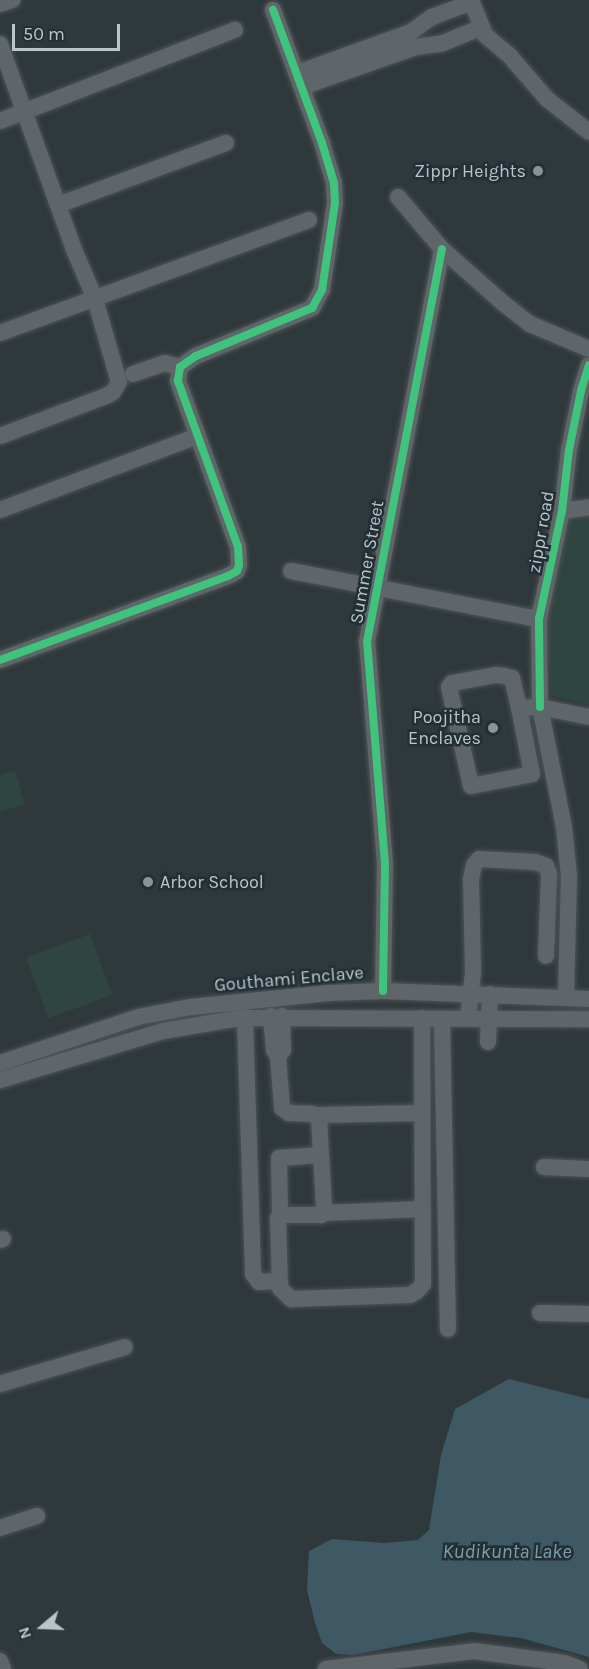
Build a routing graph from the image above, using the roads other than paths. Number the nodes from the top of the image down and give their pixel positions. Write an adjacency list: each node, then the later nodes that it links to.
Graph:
1 (12, 0): 3 (street)
2 (472, 1): 5 (street); 8 (street)
3 (0, 4)
4 (273, 10): 8 (street)
5 (482, 27): 8 (street); 11 (street)
6 (235, 30): 9 (street)
7 (0, 44): 9 (street)
8 (299, 80): 21 (street)
9 (24, 112): 10 (street); 14 (street)
10 (0, 121)
11 (589, 132)
12 (226, 143): 14 (street)
13 (398, 197): 16 (street)
14 (58, 205): 17 (street)
15 (309, 220): 17 (street)
16 (442, 249): 19 (street); 29 (street, Summer Street)
17 (95, 299): 18 (street); 23 (street)
18 (0, 333)
19 (589, 349)
20 (589, 365): 27 (street, zippr road)
21 (180, 367): 22 (street); 24 (street)
22 (133, 374)
23 (0, 436)
24 (198, 436): 26 (street); 31 (street)
25 (589, 507): 27 (street)
26 (0, 510)
27 (562, 511): 30 (street, zippr road)
28 (291, 571): 29 (street)
29 (378, 587): 30 (street); 36 (street, Summer Street)
30 (539, 620): 32 (street, zippr road)
31 (0, 660)
32 (540, 707): 33 (street); 34 (street); 39 (street, zippr road)
33 (519, 708): 33 (street)
34 (589, 717)
35 (546, 956): 37 (street)
36 (383, 991): 37 (street, Gouthami Enclave); 49 (street, Gouthami Enclave)
37 (470, 993): 38 (street, Gouthami Enclave); 44 (street)
38 (490, 994): 39 (street, Gouthami Enclave); 45 (street)
39 (566, 998): 40 (street, Gouthami Enclave)
40 (589, 999)
41 (276, 1016): 42 (street, Gouthami Enclave); 43 (street, Gouthami Enclave); 52 (street)
42 (245, 1018): 50 (street, Gouthami Enclave); 59 (street)
43 (422, 1018): 47 (street, Gouthami Enclave); 51 (street)
44 (468, 1018): 45 (street, Gouthami Enclave); 47 (street, Gouthami Enclave)
45 (489, 1018): 46 (street, Gouthami Enclave); 48 (street)
46 (589, 1018)
47 (442, 1019): 62 (street)
48 (488, 1042)
49 (0, 1063)
50 (0, 1080)
51 (422, 1113): 52 (street); 56 (street)
52 (317, 1115): 53 (street)
53 (321, 1155): 57 (street); 58 (street)
54 (544, 1167): 55 (street)
55 (589, 1169)
56 (422, 1209): 57 (street); 59 (street)
57 (323, 1213): 58 (street)
58 (280, 1215): 59 (street)
59 (278, 1281)
60 (540, 1312): 61 (street)
61 (589, 1314)
62 (448, 1329)
63 (125, 1347): 64 (street)
64 (0, 1383)
65 (37, 1516): 66 (street)
66 (0, 1528)
67 (0, 1661): 69 (street)
68 (352, 1667): 70 (street); 71 (street)
69 (3, 1669)
70 (326, 1669)
71 (580, 1669)

